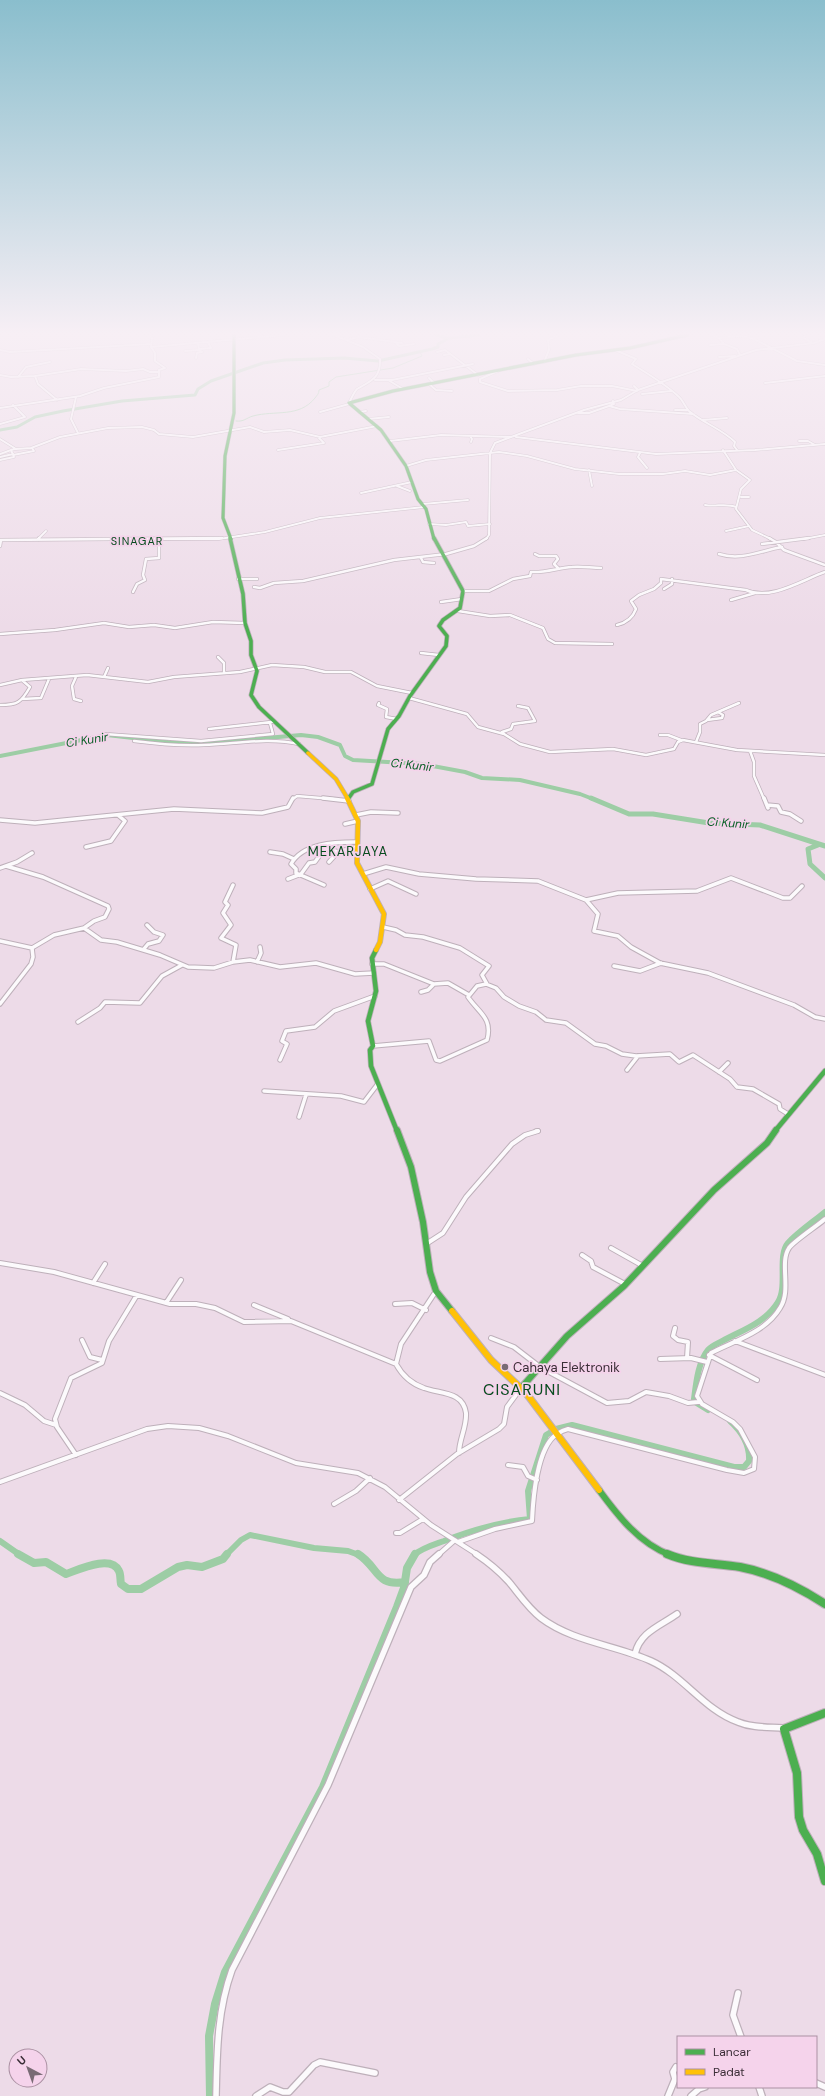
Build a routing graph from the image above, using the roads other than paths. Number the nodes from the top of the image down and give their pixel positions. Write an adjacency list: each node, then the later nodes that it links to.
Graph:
1 (78, 433): 21 (street)
2 (157, 433): 3 (street)
3 (217, 433)
4 (229, 433): 54 (main road)
5 (299, 433): 12 (street)
6 (344, 433): 12 (street)
7 (383, 433): 14 (main road)
8 (523, 433): 11 (street)
9 (727, 433): 26 (street)
10 (470, 436): 11 (street); 14 (street); 16 (street)
11 (512, 437): 27 (street); 28 (street)
12 (318, 438): 24 (street)
13 (0, 439): 18 (street)
14 (390, 441): 33 (main road)
15 (799, 441): 19 (street)
16 (471, 442)
17 (825, 444): 19 (street)
18 (10, 445): 20 (street); 22 (street)
19 (815, 445): 26 (street)
20 (5, 448)
21 (32, 448): 22 (street); 30 (street)
22 (15, 449): 23 (street)
23 (10, 450): 29 (street); 30 (street)
24 (278, 450)
25 (723, 450): 26 (street); 28 (street); 36 (street)
26 (737, 450)
27 (490, 453): 33 (street); 35 (street); 49 (street)
28 (640, 453): 34 (street)
29 (0, 454)
30 (13, 454): 31 (street); 32 (street)
31 (0, 457)
32 (0, 460)
33 (406, 466): 37 (main road)
34 (647, 468)
35 (589, 470): 36 (street); 39 (street)
36 (736, 470): 42 (street)
37 (412, 482): 38 (street); 45 (main road)
38 (397, 486): 40 (street); 41 (street)
39 (592, 486)
40 (410, 491)
41 (361, 493)
42 (740, 497): 43 (street); 47 (street)
43 (749, 497)
44 (468, 500): 45 (street)
45 (424, 505): 48 (main road); 54 (street)
46 (705, 505): 47 (street)
47 (736, 507): 50 (street)
48 (429, 524): 49 (street); 64 (main road)
49 (490, 524): 64 (street)
50 (748, 526): 52 (street); 58 (street)
51 (46, 531): 57 (street)
52 (726, 531)
53 (825, 535): 58 (street)
54 (229, 537): 55 (street); 71 (main road)
55 (159, 539): 57 (street); 77 (street)
56 (1, 540): 57 (street); 60 (street)
57 (38, 540)
58 (776, 542): 59 (street); 61 (street)
59 (762, 544)
60 (0, 546)
61 (782, 547): 63 (street); 67 (street)
62 (535, 554): 69 (street)
63 (719, 554)
64 (442, 555): 65 (street); 76 (main road)
65 (420, 558): 66 (street); 74 (street)
66 (434, 563)
67 (825, 565)
68 (601, 568): 69 (street)
69 (559, 569): 76 (street)
70 (825, 572): 78 (street)
71 (238, 579): 72 (street); 83 (main road)
72 (257, 579)
73 (672, 579): 75 (street); 78 (street); 84 (street)
74 (254, 587)
75 (664, 589)
76 (463, 591): 79 (main road)
77 (134, 592)
78 (756, 593): 80 (street)
79 (462, 599): 81 (street); 82 (main road)
80 (731, 600)
81 (441, 602)
82 (458, 610): 86 (street); 88 (main road)
83 (245, 621): 85 (street); 91 (main road)
84 (617, 624)
85 (0, 634)
86 (612, 644)
87 (420, 653): 88 (street)
88 (439, 655): 98 (main road)
89 (218, 657): 92 (street)
90 (108, 668): 94 (street)
91 (256, 668): 92 (street); 98 (street); 108 (main road)
92 (224, 672): 94 (street)
93 (76, 677): 94 (street); 95 (street); 100 (street)
94 (104, 677)
95 (49, 679): 96 (street); 99 (street)
96 (22, 680): 97 (street); 99 (street)
97 (0, 685)
98 (410, 696): 106 (main road); 110 (street)
99 (22, 699): 103 (street)
100 (81, 701)
101 (379, 702): 106 (street)
102 (739, 703): 105 (street)
103 (0, 705)
104 (518, 706): 110 (street)
105 (718, 712): 107 (street); 107 (street)
106 (397, 719): 119 (main road)
107 (707, 720): 115 (street)
108 (273, 722): 109 (street); 111 (street); 116 (main road)
109 (209, 729)
110 (501, 733): 113 (street)
111 (104, 734)
112 (660, 736): 113 (street)
113 (681, 740): 115 (street)
114 (134, 741): 116 (street)
115 (696, 742): 117 (street)
116 (297, 743): 119 (main road)
117 (750, 751): 118 (street); 125 (street)
118 (825, 755)
119 (348, 800): 121 (main road); 122 (street)
120 (398, 813): 121 (street)
121 (356, 815): 124 (main road)
122 (118, 816): 123 (street); 128 (street)
123 (0, 820)
124 (358, 821): 126 (street); 127 (main road)
125 (801, 821)
126 (344, 824)
127 (356, 845): 130 (street); 132 (street); 137 (main road)
128 (86, 847)
129 (270, 852): 132 (street)
130 (338, 852): 133 (street); 136 (street)
131 (32, 853): 135 (street)
132 (294, 859): 136 (street)
133 (329, 862)
134 (0, 864): 135 (street)
135 (3, 866): 147 (street)
136 (301, 874): 138 (street); 140 (street)
137 (363, 874): 142 (main road); 144 (street)
138 (288, 879)
139 (233, 885): 152 (street)
140 (324, 885)
141 (802, 886): 144 (street)
142 (370, 889): 143 (street); 146 (main road)
143 (416, 894)
144 (586, 900): 154 (street)
145 (147, 925): 151 (street)
146 (383, 927): 155 (main road); 160 (street)
147 (84, 928): 150 (street); 151 (street)
148 (0, 941): 150 (street)
149 (260, 947): 153 (street)
150 (32, 948): 164 (street)
151 (143, 950): 156 (street)
152 (233, 962): 153 (street); 156 (street)
153 (257, 962): 158 (street)
154 (661, 963): 157 (street); 165 (street)
155 (372, 964): 158 (main road); 159 (street)
156 (182, 966): 166 (street)
157 (614, 966)
158 (374, 973): 163 (main road)
159 (434, 984): 161 (street); 162 (street)
160 (487, 984): 162 (street); 168 (street)
161 (421, 992)
162 (469, 995): 167 (street)
163 (375, 996): 167 (main road); 169 (street)
164 (0, 1004)
165 (825, 1019)
166 (78, 1022)
167 (373, 1046): 174 (main road)
168 (638, 1056): 171 (street); 173 (street)
169 (280, 1060)
170 (728, 1063): 173 (street)
171 (627, 1070)
172 (825, 1070): 177 (main road)
173 (719, 1072): 177 (street)
174 (377, 1085): 176 (street); 181 (main road)
175 (264, 1091): 176 (street)
176 (306, 1095): 178 (street)
177 (788, 1114): 186 (main road)
178 (298, 1117)
179 (538, 1131): 181 (street)
180 (825, 1219): 200 (street)
181 (426, 1244): 190 (main road)
182 (611, 1248): 186 (street)
183 (582, 1255): 189 (street)
184 (0, 1263): 188 (street)
185 (106, 1264): 188 (street)
186 (643, 1266): 189 (main road)
187 (181, 1280): 192 (street)
188 (93, 1283): 191 (street)
189 (626, 1284): 207 (main road)
190 (436, 1292): 195 (street); 210 (main road)
191 (137, 1296): 192 (street); 204 (street)
192 (166, 1303): 196 (street)
193 (395, 1304): 195 (street)
194 (254, 1305): 196 (street)
195 (426, 1310): 206 (street)
196 (291, 1321): 206 (street)
197 (676, 1328): 202 (street)
198 (492, 1338): 207 (street)
199 (82, 1340): 204 (street)
200 (735, 1341): 201 (street); 208 (street)
201 (709, 1356): 205 (street); 209 (street)
202 (687, 1358): 203 (street); 205 (street)
203 (660, 1359)
204 (102, 1360): 213 (street)
205 (703, 1361): 212 (street)
206 (396, 1364): 215 (street)
207 (540, 1367): 210 (main road); 212 (street)
208 (825, 1375)
209 (757, 1380)
210 (521, 1388): 214 (main road); 215 (street)
211 (0, 1393): 213 (street)
212 (698, 1402): 214 (street)
213 (56, 1425): 216 (street)
214 (554, 1431): 219 (street); 226 (main road)
215 (459, 1453): 221 (street)
216 (76, 1456): 218 (street); 220 (street)
217 (508, 1465): 219 (street)
218 (370, 1478): 221 (street); 222 (street)
219 (533, 1478): 225 (street)
220 (0, 1482)
221 (399, 1500): 223 (street)
222 (334, 1504)
223 (423, 1519): 224 (street); 225 (street)
224 (396, 1533)
225 (453, 1540): 228 (street); 237 (street)
226 (825, 1604)
227 (677, 1614): 228 (street)
228 (635, 1654): 230 (street)
229 (825, 1713): 230 (main road)
230 (784, 1729): 231 (main road)
231 (825, 1881)
232 (738, 1993): 233 (street)
233 (741, 2036)
234 (676, 2067): 239 (street)
235 (375, 2073): 238 (street)
236 (702, 2088): 240 (street)
237 (216, 2096)
238 (256, 2096)
239 (668, 2096)
240 (691, 2096)

